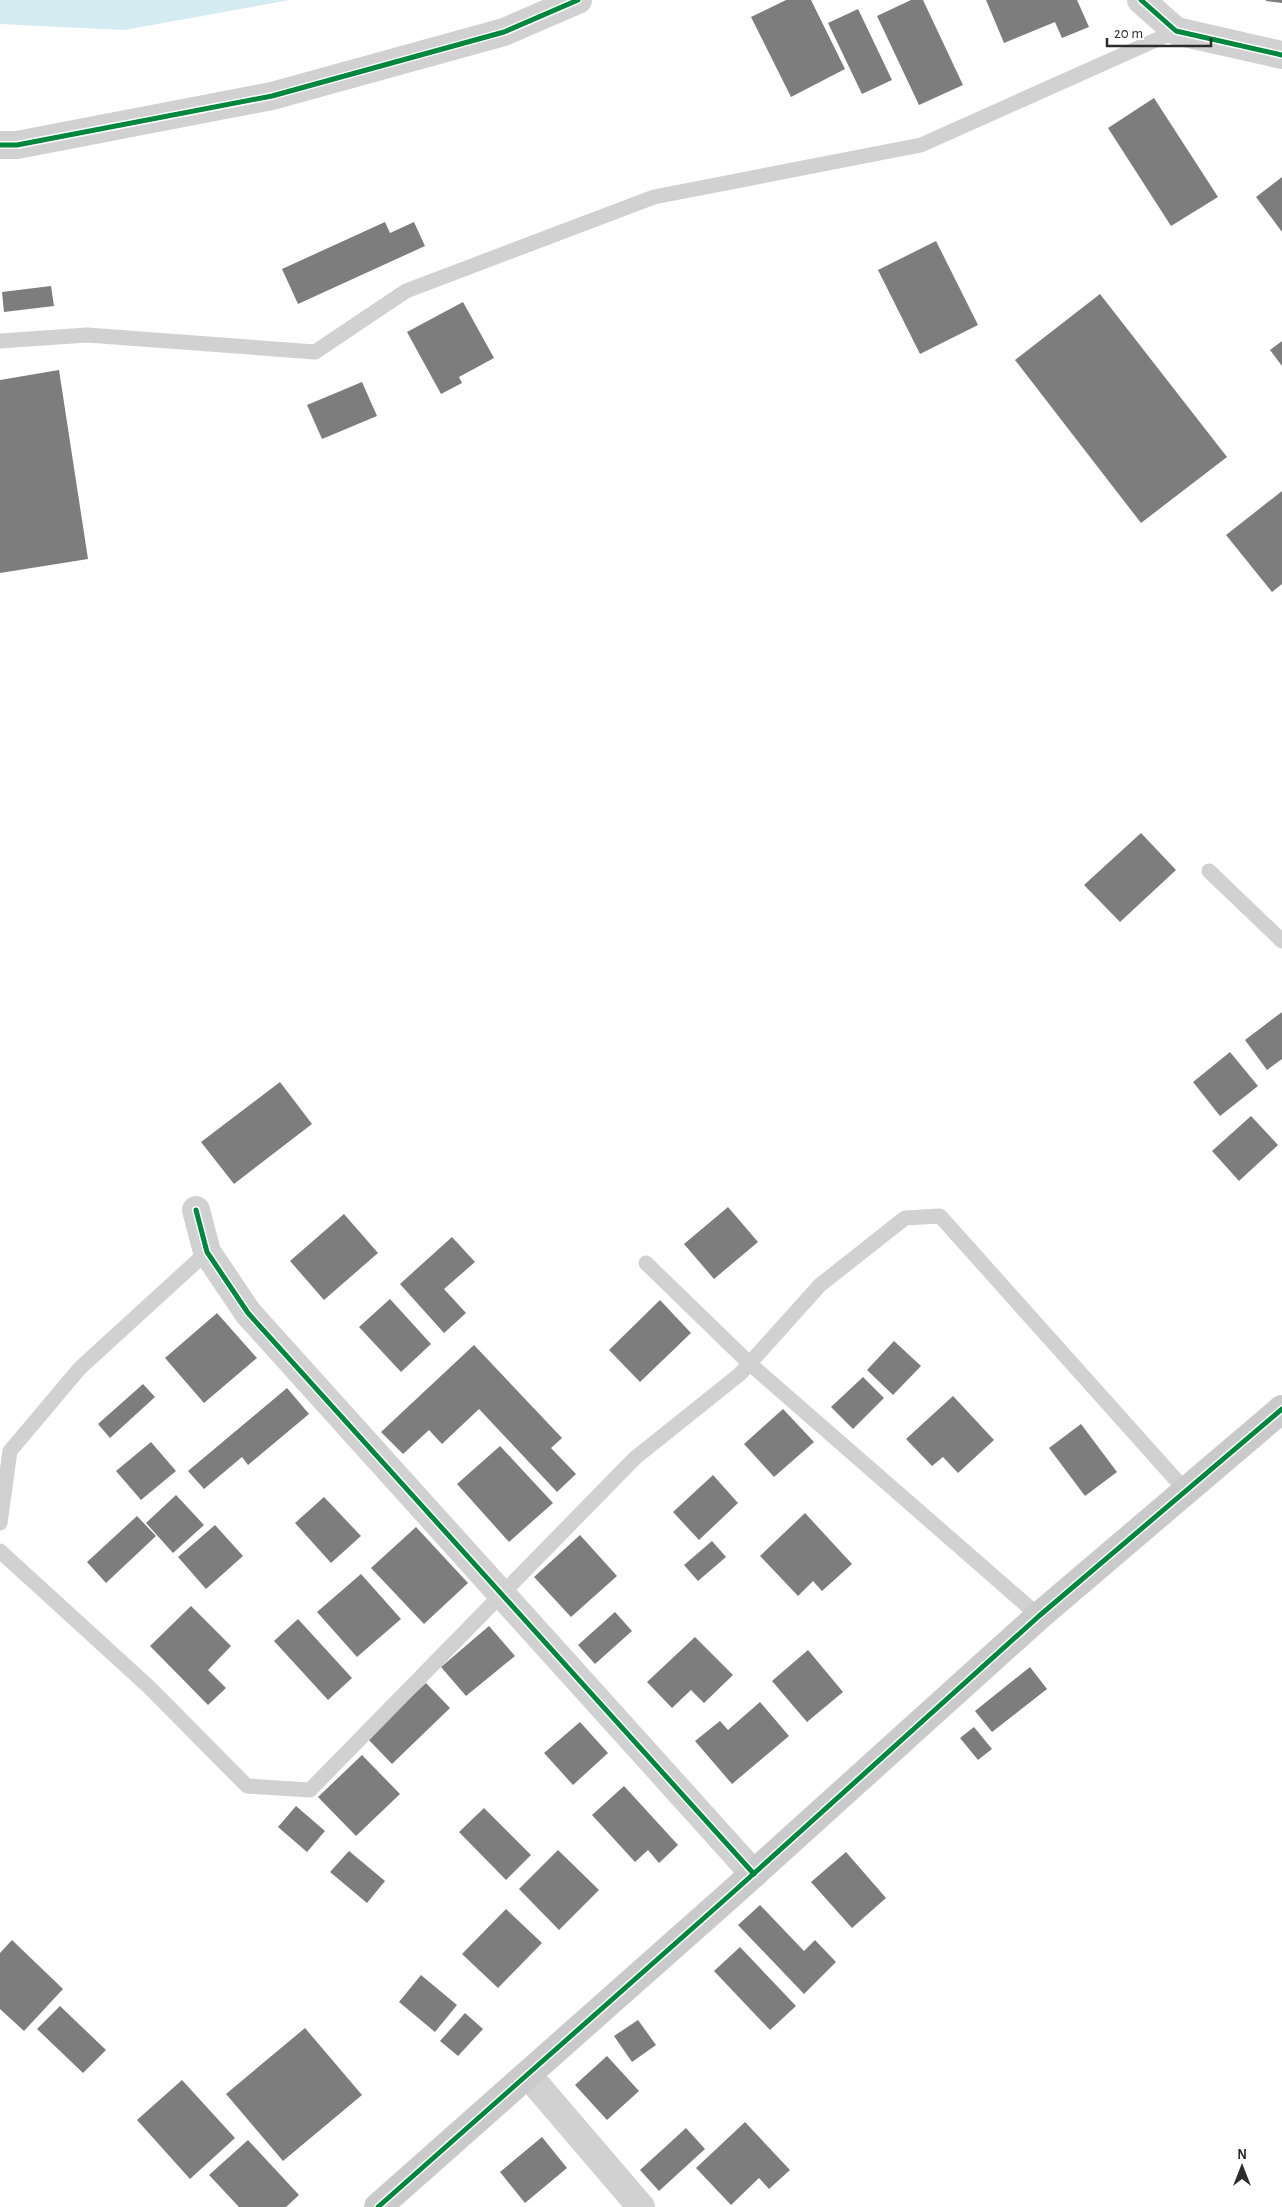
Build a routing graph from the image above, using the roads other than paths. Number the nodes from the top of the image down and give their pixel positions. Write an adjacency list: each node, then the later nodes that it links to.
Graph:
1 (578, 0): 5 (street)
2 (1141, 0): 3 (street)
3 (1176, 31): 4 (street); 6 (lane)
4 (1282, 55)
5 (0, 145)
6 (0, 341)
7 (1209, 871): 8 (lane)
8 (1282, 941)
9 (196, 1210): 10 (street)
10 (207, 1252): 15 (lane); 17 (street)
11 (646, 1263): 12 (lane)
12 (749, 1363): 14 (lane); 17 (lane); 18 (lane)
13 (1282, 1409): 14 (street)
14 (1186, 1491): 18 (street)
15 (0, 1523)
16 (0, 1551): 17 (lane)
17 (501, 1593): 19 (street)
18 (1039, 1616): 19 (street)
19 (754, 1874): 20 (street)
20 (528, 2075): 21 (street); 22 (street)
21 (378, 2207)
22 (641, 2207)

